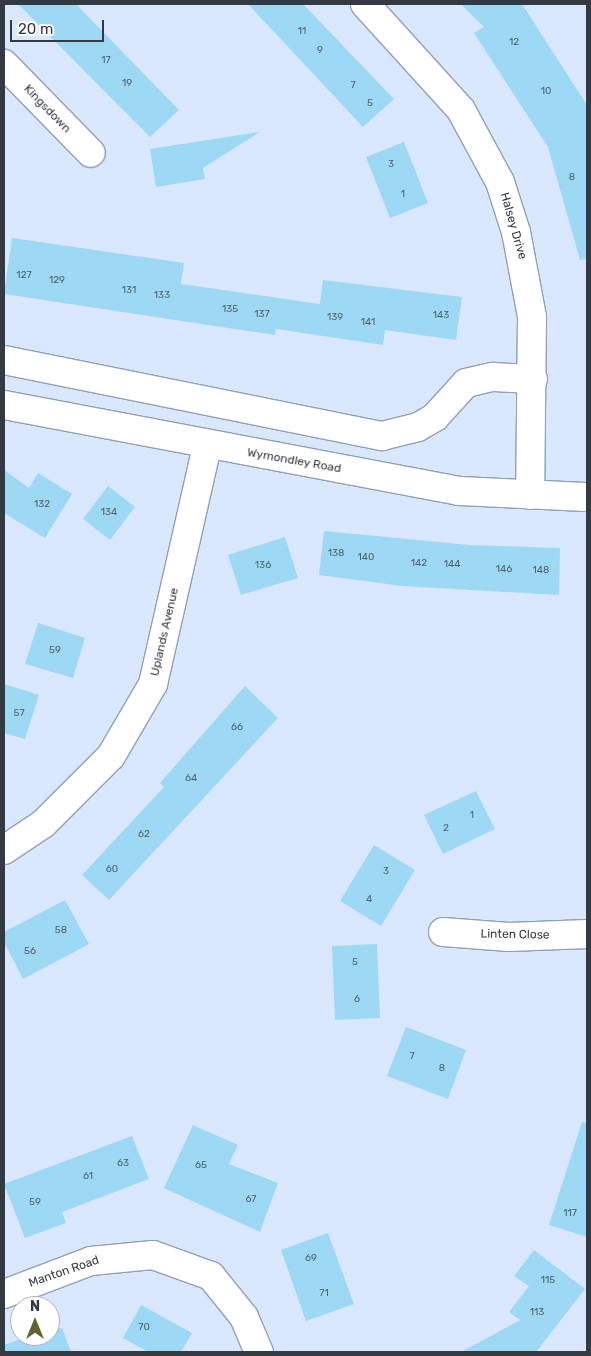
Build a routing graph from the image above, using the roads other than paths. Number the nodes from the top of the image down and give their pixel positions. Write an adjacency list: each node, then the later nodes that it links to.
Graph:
1 (365, 4): 5 (street, Halsey Drive)
2 (4, 64): 3 (street, Kingsdown)
3 (91, 153)
4 (4, 360): 5 (street)
5 (533, 379): 8 (street, Halsey Drive)
6 (4, 405): 7 (street, Wymondley Road)
7 (207, 446): 8 (street, Wymondley Road); 10 (street, Uplands Avenue)
8 (530, 495): 9 (street, Wymondley Road)
9 (587, 497)
10 (4, 850)
11 (443, 932): 12 (street, Linten Close)
12 (587, 934)
13 (4, 1294): 14 (street, Manton Road)
14 (259, 1352)

